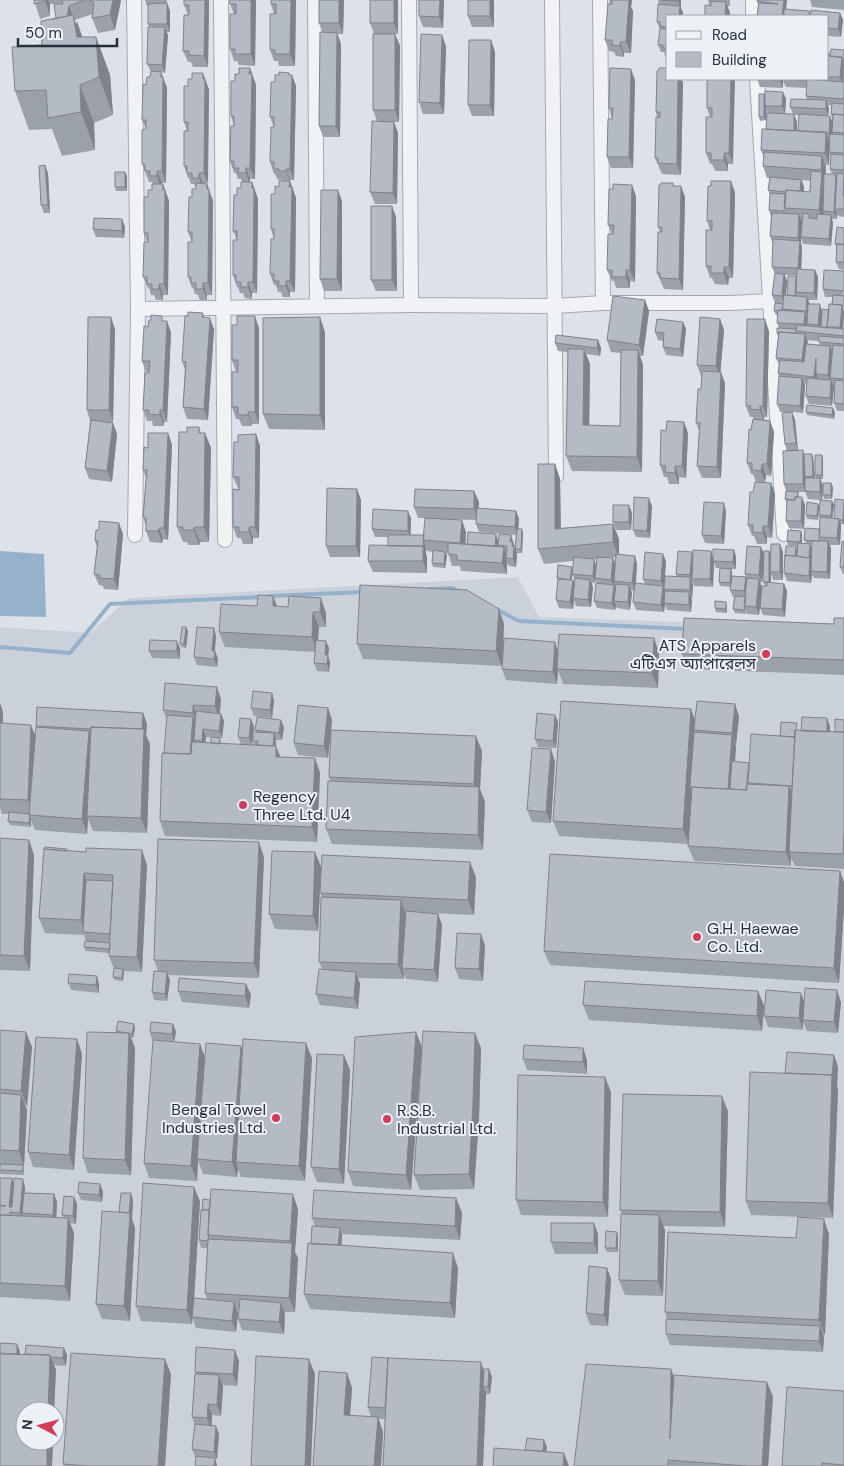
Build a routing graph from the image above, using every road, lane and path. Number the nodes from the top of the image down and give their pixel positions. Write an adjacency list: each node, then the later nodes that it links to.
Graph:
1 (134, 0): 15 (street)
2 (221, 0): 16 (street)
3 (315, 0): 13 (street)
4 (409, 0): 12 (street)
5 (552, 0): 14 (street)
6 (600, 0): 11 (street)
7 (752, 0): 8 (street)
8 (754, 15)
9 (757, 80): 10 (street)
10 (770, 301): 11 (street); 18 (street)
11 (603, 303): 14 (street)
12 (411, 305): 13 (street); 14 (street)
13 (317, 306): 16 (street)
14 (554, 306): 17 (street)
15 (138, 308): 16 (street); 19 (street)
16 (224, 308): 20 (street)
17 (556, 476)
18 (784, 534)
19 (135, 535)
20 (225, 540)

